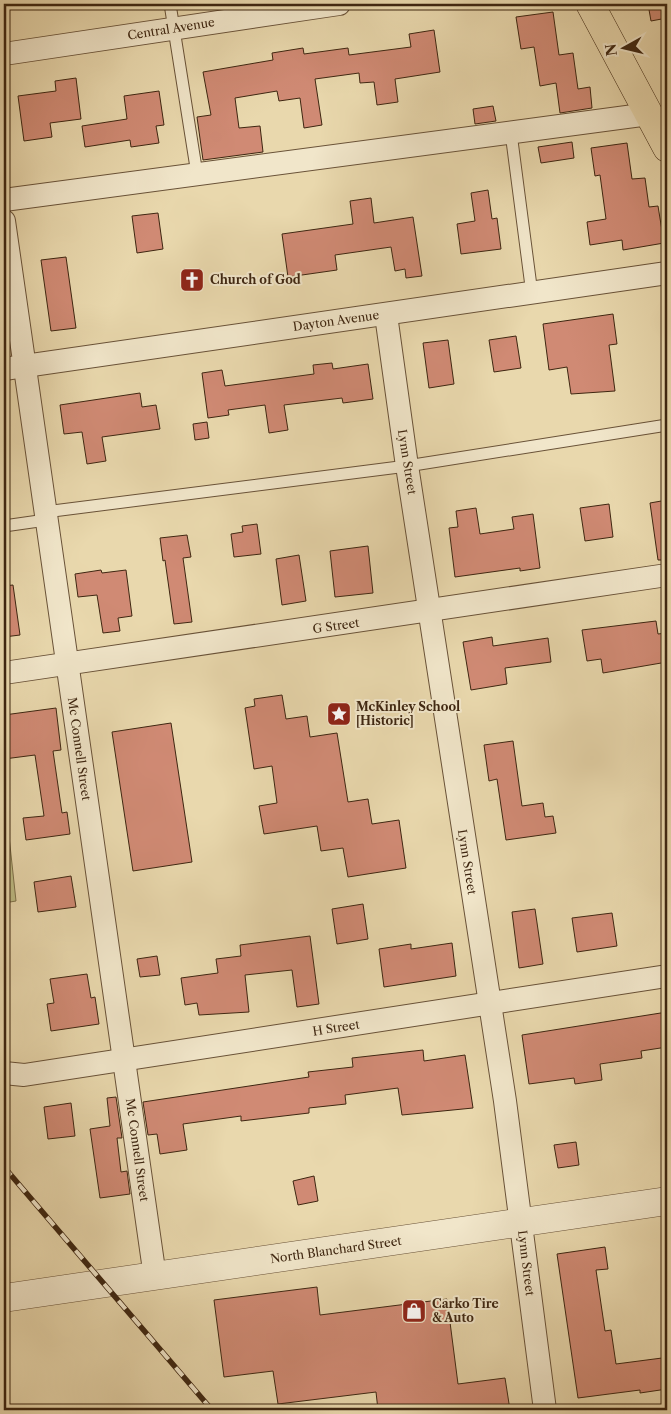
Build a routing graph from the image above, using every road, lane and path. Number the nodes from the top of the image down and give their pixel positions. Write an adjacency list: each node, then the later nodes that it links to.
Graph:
1 (170, 4): 4 (lane)
2 (339, 4): 4 (street, Central Avenue)
3 (590, 4): 6 (highway)
4 (174, 29): 5 (street, Central Avenue); 9 (lane)
5 (4, 54)
6 (649, 114): 7 (street); 8 (highway)
7 (511, 133): 9 (street); 13 (lane)
8 (667, 148)
9 (197, 174): 10 (street)
10 (4, 200)
11 (4, 221): 15 (street, Mc Connell Street)
12 (667, 273): 13 (street, Dayton Avenue)
13 (532, 294): 14 (street, Dayton Avenue)
14 (386, 315): 15 (street, Dayton Avenue); 17 (street, Lynn Street)
15 (14, 367): 18 (street, Mc Connell Street)
16 (667, 425): 17 (lane)
17 (407, 466): 18 (lane); 21 (street, Lynn Street)
18 (46, 516): 19 (lane); 22 (street, Mc Connell Street)
19 (4, 526)
20 (667, 575): 21 (street, G Street)
21 (430, 612): 22 (street, G Street); 25 (street, Lynn Street)
22 (67, 665): 23 (street, G Street); 26 (street, Mc Connell Street)
23 (4, 673)
24 (667, 976): 25 (street, H Street)
25 (490, 1003): 26 (street, H Street); 29 (street, Lynn Street)
26 (125, 1059): 27 (street, H Street); 30 (street, Mc Connell Street)
27 (4, 1073)
28 (667, 1201): 29 (street, North Blanchard Street)
29 (521, 1223): 30 (street, North Blanchard Street); 32 (street, Lynn Street)
30 (155, 1277): 31 (street, North Blanchard Street)
31 (4, 1298)
32 (546, 1410)

